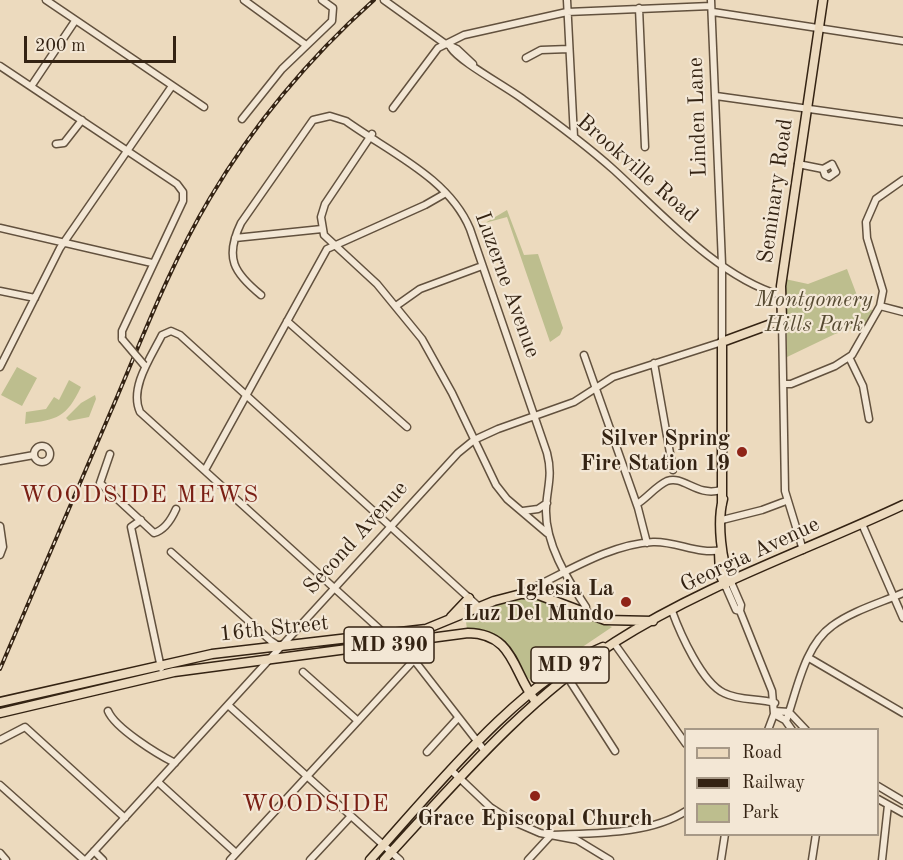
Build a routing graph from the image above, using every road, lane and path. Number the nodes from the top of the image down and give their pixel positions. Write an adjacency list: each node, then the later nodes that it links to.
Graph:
1 (47, 0): 11 (street)
2 (244, 0): 15 (street)
3 (322, 0): 15 (street)
4 (567, 0): 10 (street)
5 (823, 0): 12 (main road, Seminary Road)
6 (386, 2): 14 (street, Brookville Road)
7 (649, 4): 8 (street); 9 (street)
8 (712, 6): 12 (street); 21 (street, Linden Lane)
9 (639, 8): 10 (street); 31 (street)
10 (567, 12): 14 (street); 16 (street)
11 (75, 21): 19 (street); 20 (street)
12 (819, 29): 13 (street); 24 (main road, Seminary Road)
13 (903, 41)
14 (444, 43): 23 (street); 29 (street, Brookville Road)
15 (306, 45): 25 (street)
16 (569, 49): 17 (street); 29 (street)
17 (526, 58)
18 (0, 66): 19 (street)
19 (32, 85): 26 (street)
20 (172, 86): 22 (street); 32 (street)
21 (716, 96): 24 (street); 43 (street, Linden Lane)
22 (204, 107)
23 (393, 108)
24 (806, 109): 27 (street); 33 (main road, Seminary Road)
25 (242, 119)
26 (82, 120): 30 (street); 32 (street)
27 (903, 122)
28 (371, 136): 36 (street, Luzerne Avenue); 38 (street); 39 (street, Luzerne Avenue)
29 (574, 137): 43 (street, Brookville Road)
30 (56, 144)
31 (645, 147)
32 (127, 151): 40 (street); 42 (street)
33 (798, 164): 34 (street); 47 (main road, Seminary Road)
34 (823, 169)
35 (903, 180): 50 (street)
36 (446, 192): 41 (street); 44 (street, Luzerne Avenue)
37 (0, 228): 40 (street)
38 (322, 229): 39 (street); 41 (street)
39 (235, 238): 46 (street)
40 (64, 243): 42 (street); 48 (street)
41 (336, 245): 49 (street); 53 (street)
42 (152, 263): 60 (street, bridge)
43 (722, 264): 47 (street, Brookville Road); 54 (street, Linden Lane)
44 (482, 266): 49 (street); 65 (street, Luzerne Avenue)
45 (0, 291): 48 (street)
46 (261, 295)
47 (780, 295): 52 (main road, Seminary Road)
48 (35, 298): 56 (street)
49 (396, 306): 68 (street)
50 (880, 306): 51 (street); 58 (street)
51 (903, 312)
52 (782, 320): 54 (main road); 62 (street)
53 (287, 321): 64 (street); 67 (street)
54 (722, 342): 59 (street, Second Avenue); 76 (main road)
55 (0, 350): 56 (street)
56 (9, 350): 61 (street)
57 (584, 355): 63 (street)
58 (849, 357): 62 (street); 66 (street)
59 (654, 363): 63 (street, Second Avenue); 73 (street)
60 (145, 366): 64 (street); 72 (street)
61 (0, 367)
62 (784, 384): 78 (street)
63 (595, 388): 65 (street, Second Avenue); 80 (street)
64 (246, 395): 72 (street); 89 (street)
65 (534, 416): 68 (street, Second Avenue); 79 (street, Luzerne Avenue)
66 (869, 419)
67 (407, 427)
68 (474, 440): 84 (street); 89 (street, Second Avenue)
69 (110, 454): 85 (street)
70 (34, 455): 71 (street)
71 (0, 461)
72 (205, 470): 98 (street)
73 (673, 470): 74 (street); 75 (street)
74 (668, 481): 75 (street); 80 (street)
75 (680, 481): 77 (street)
76 (721, 490): 77 (street); 81 (main road)
77 (708, 494): 81 (street)
78 (786, 501): 86 (street); 93 (street)
79 (547, 503): 84 (street); 90 (street, Luzerne Avenue)
80 (636, 504): 91 (street)
81 (722, 504): 86 (main road)
82 (903, 505): 87 (main road, Georgia Avenue / MD 97)
83 (177, 509): 85 (street)
84 (523, 511): 90 (street)
85 (141, 520): 116 (street)
86 (722, 520): 92 (main road)
87 (862, 524): 93 (main road, Georgia Avenue / MD 97); 101 (street)
88 (0, 526): 95 (street)
89 (390, 526): 98 (street, Second Avenue); 102 (street)
90 (549, 535): 96 (street, Luzerne Avenue)
91 (647, 543): 92 (street); 96 (street)
92 (722, 550): 97 (main road)
93 (803, 550): 97 (main road, Georgia Avenue / MD 97)
94 (171, 552): 112 (street)
95 (0, 555)
96 (566, 573): 100 (street); 104 (street, Luzerne Avenue)
97 (728, 583): 105 (main road, Georgia Avenue / MD 97); 123 (street)
98 (335, 587): 109 (street); 112 (street, Second Avenue)
99 (903, 593): 101 (street)
100 (521, 594): 103 (main road, 16th Street / MD 390); 107 (main road, 16th Street / MD 390)
101 (894, 597): 106 (street); 113 (street)
102 (469, 598): 103 (street); 108 (main road)
103 (479, 607): 108 (main road, 16th Street / MD 390)
104 (586, 607)
105 (672, 611): 107 (main road, Georgia Avenue / MD 97); 123 (street)
106 (903, 618)
107 (653, 621): 110 (main road, Georgia Avenue / MD 97)
108 (446, 623): 109 (main road, 16th Street / MD 390)
109 (386, 635): 112 (main road, 16th Street / MD 390)
110 (614, 643): 119 (main road, Georgia Avenue / MD 97); 120 (main road, Georgia Avenue / MD 97); 137 (street)
111 (396, 644): 114 (main road, 16th Street / MD 390); 115 (street); 120 (main road, 16th Street / MD 390)
112 (281, 647): 114 (street, Second Avenue); 116 (main road, 16th Street / MD 390)
113 (809, 658): 127 (street); 129 (street)
114 (268, 660): 118 (main road, 16th Street / MD 390); 124 (street, Second Avenue)
115 (414, 660): 130 (street); 131 (street)
116 (160, 664): 118 (street); 121 (main road, 16th Street / MD 390)
117 (303, 672): 131 (street)
118 (162, 674): 128 (main road, 16th Street / MD 390)
119 (568, 678): 122 (main road, Georgia Avenue / MD 97); 139 (street)
120 (530, 694): 122 (main road, 16th Street / MD 390); 138 (main road, Georgia Avenue / MD 97)
121 (3, 701)
122 (536, 702): 138 (main road, Georgia Avenue / MD 97)
123 (775, 703): 126 (street)
124 (228, 705): 141 (street, Second Avenue); 143 (street)
125 (108, 711): 141 (street)
126 (774, 712): 127 (street); 132 (street); 133 (street)
127 (789, 712): 132 (street); 135 (street)
128 (0, 713)
129 (903, 713)
130 (458, 718): 138 (street); 140 (street)
131 (358, 720): 143 (street)
132 (786, 721): 134 (street)
133 (768, 728)
134 (791, 728)
135 (805, 728)
136 (0, 740): 154 (street)
137 (684, 741)
138 (481, 746): 142 (main road, Georgia Avenue / MD 97); 144 (main road, Georgia Avenue / MD 97)
139 (615, 751)
140 (427, 753)
141 (175, 763): 145 (street, Second Avenue)
142 (451, 770): 144 (street); 158 (main road, Georgia Avenue / MD 97)
143 (306, 777): 153 (street); 162 (street)
144 (458, 777): 155 (street); 160 (main road, Georgia Avenue / MD 97)
145 (158, 782): 154 (street, Second Avenue); 162 (street)
146 (0, 785): 164 (street)
147 (879, 787): 149 (street)
148 (879, 800): 150 (street)
149 (903, 801)
150 (888, 805): 152 (street); 175 (street)
151 (684, 812): 155 (street)
152 (903, 813)
153 (351, 816): 158 (street); 167 (street)
154 (125, 818): 159 (street, Second Avenue)
155 (551, 835): 171 (street); 172 (street)
156 (725, 836): 173 (street)
157 (816, 836): 174 (street)
158 (384, 845): 160 (street); 168 (main road, Georgia Avenue / MD 97)
159 (94, 851): 164 (street, Second Avenue); 165 (street)
160 (392, 852): 169 (main road, Georgia Avenue / MD 97); 170 (street)
161 (0, 853): 163 (street)
162 (236, 853): 166 (street)
163 (6, 860)
164 (85, 860)
165 (104, 860)
166 (230, 860)
167 (310, 860)
168 (370, 860)
169 (384, 860)
170 (400, 860)
171 (528, 860)
172 (610, 860)
173 (722, 860)
174 (812, 860)
175 (882, 860)

